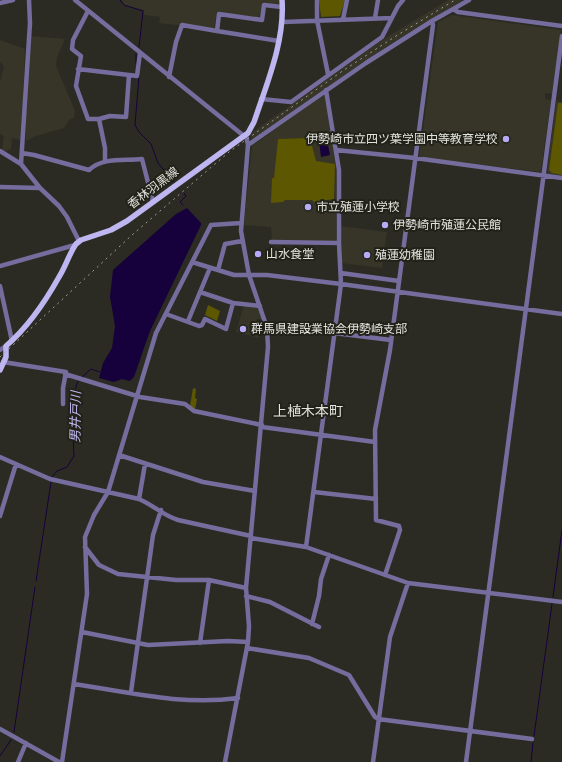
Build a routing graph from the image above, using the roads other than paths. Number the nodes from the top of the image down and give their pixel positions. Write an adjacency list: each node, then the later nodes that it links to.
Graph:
1 (13, 0): 10 (street)
2 (29, 0): 36 (street)
3 (75, 0): 13 (street)
4 (282, 0): 11 (main road, 香林羽黒線)
5 (317, 0): 17 (street)
6 (347, 0): 16 (street)
7 (378, 0): 14 (street)
8 (403, 0): 15 (street)
9 (469, 0): 12 (street)
10 (2, 2)
11 (282, 7): 19 (main road, 香林羽黒線); 21 (street)
12 (453, 9): 18 (street); 20 (street)
13 (88, 11): 24 (street); 25 (street)
14 (375, 18): 15 (street); 16 (street)
15 (392, 18): 26 (street)
16 (343, 19): 17 (street)
17 (317, 20): 19 (street); 26 (street)
18 (432, 21): 29 (street); 37 (street)
19 (283, 22): 23 (main road, 香林羽黒線)
20 (562, 26)
21 (217, 31): 23 (street); 28 (street)
22 (562, 36): 40 (street)
23 (279, 40): 30 (main road, 香林羽黒線)
24 (140, 53): 27 (street); 28 (street)
25 (78, 69): 27 (street); 31 (street)
26 (328, 74): 30 (street)
27 (129, 75): 31 (street)
28 (169, 77): 32 (street)
29 (326, 90): 33 (street); 34 (street)
30 (261, 99): 32 (main road, 香林羽黒線)
31 (99, 119): 38 (street)
32 (245, 136): 33 (street); 44 (main road, 香林羽黒線)
33 (248, 145): 45 (street)
34 (336, 150): 37 (street); 49 (street)
35 (0, 151): 39 (street)
36 (22, 153): 38 (street); 39 (street)
37 (415, 158): 40 (street); 56 (street)
38 (105, 161): 44 (street)
39 (21, 164): 43 (street)
40 (544, 176): 41 (street); 63 (street)
41 (562, 178)
42 (0, 187): 43 (street)
43 (40, 188): 48 (street)
44 (153, 202): 48 (main road, 香林羽黒線)
45 (241, 223): 46 (street); 50 (street)
46 (242, 241): 53 (street); 55 (street)
47 (271, 242): 49 (street)
48 (77, 243): 51 (street); 69 (main road)
49 (339, 243): 54 (street)
50 (192, 262): 52 (street); 64 (street)
51 (0, 266)
52 (210, 268): 53 (street); 60 (street)
53 (218, 270): 55 (street)
54 (341, 273): 56 (street); 57 (street)
55 (249, 275): 57 (street); 62 (street)
56 (399, 281): 59 (street)
57 (341, 284): 59 (street); 67 (street)
58 (0, 286): 69 (street)
59 (397, 291): 63 (street); 68 (street)
60 (200, 292): 61 (street); 66 (street)
61 (233, 303): 62 (street); 66 (street)
62 (260, 306): 77 (street)
63 (526, 309): 65 (street); 100 (street)
64 (166, 314): 66 (street); 75 (street)
65 (562, 314)
66 (188, 321)
67 (334, 333): 68 (street); 78 (street)
68 (391, 340): 79 (street)
69 (12, 341): 70 (main road)
70 (6, 346): 71 (street); 72 (main road)
71 (0, 350)
72 (3, 362): 73 (main road); 74 (street)
73 (0, 370)
74 (65, 374): 75 (street); 76 (street)
75 (137, 396): 77 (street); 80 (street)
76 (62, 404)
77 (262, 426): 78 (street); 84 (street)
78 (321, 435): 79 (street); 86 (street)
79 (375, 442): 88 (street)
80 (119, 455): 83 (street); 85 (street)
81 (0, 457): 82 (street)
82 (16, 464): 85 (street); 90 (street)
83 (145, 464): 84 (street); 87 (street)
84 (255, 491): 91 (street)
85 (108, 492): 87 (street); 92 (street)
86 (314, 492): 88 (street); 93 (street)
87 (139, 499): 89 (street)
88 (376, 500): 95 (street)
89 (161, 510): 91 (street); 96 (street)
90 (0, 516)
91 (251, 537): 93 (street); 99 (street)
92 (85, 547): 96 (street); 105 (street)
93 (306, 547): 94 (street)
94 (330, 555): 95 (street); 103 (street)
95 (385, 575): 98 (street)
96 (147, 577): 97 (street); 108 (street)
97 (209, 580): 99 (street); 107 (street)
98 (408, 583): 100 (street); 113 (street)
99 (246, 588): 101 (street)
100 (488, 593): 102 (street); 115 (street)
101 (246, 596): 103 (street); 106 (street)
102 (562, 602)
103 (312, 624): 104 (street)
104 (319, 627)
105 (82, 632): 108 (street); 110 (street)
106 (248, 642): 107 (street); 109 (street)
107 (200, 643): 108 (street)
108 (137, 644): 111 (street)
109 (247, 648): 112 (street); 113 (street)
110 (74, 684): 111 (street); 120 (street)
111 (131, 692): 112 (street)
112 (238, 698): 121 (street)
113 (378, 719): 115 (street); 122 (street)
114 (0, 729): 117 (street)
115 (470, 731): 116 (street); 123 (street)
116 (532, 739)
117 (26, 743): 118 (street); 119 (street)
118 (18, 762)
119 (58, 762)
120 (62, 762)
121 (225, 762)
122 (372, 762)
123 (466, 762)

